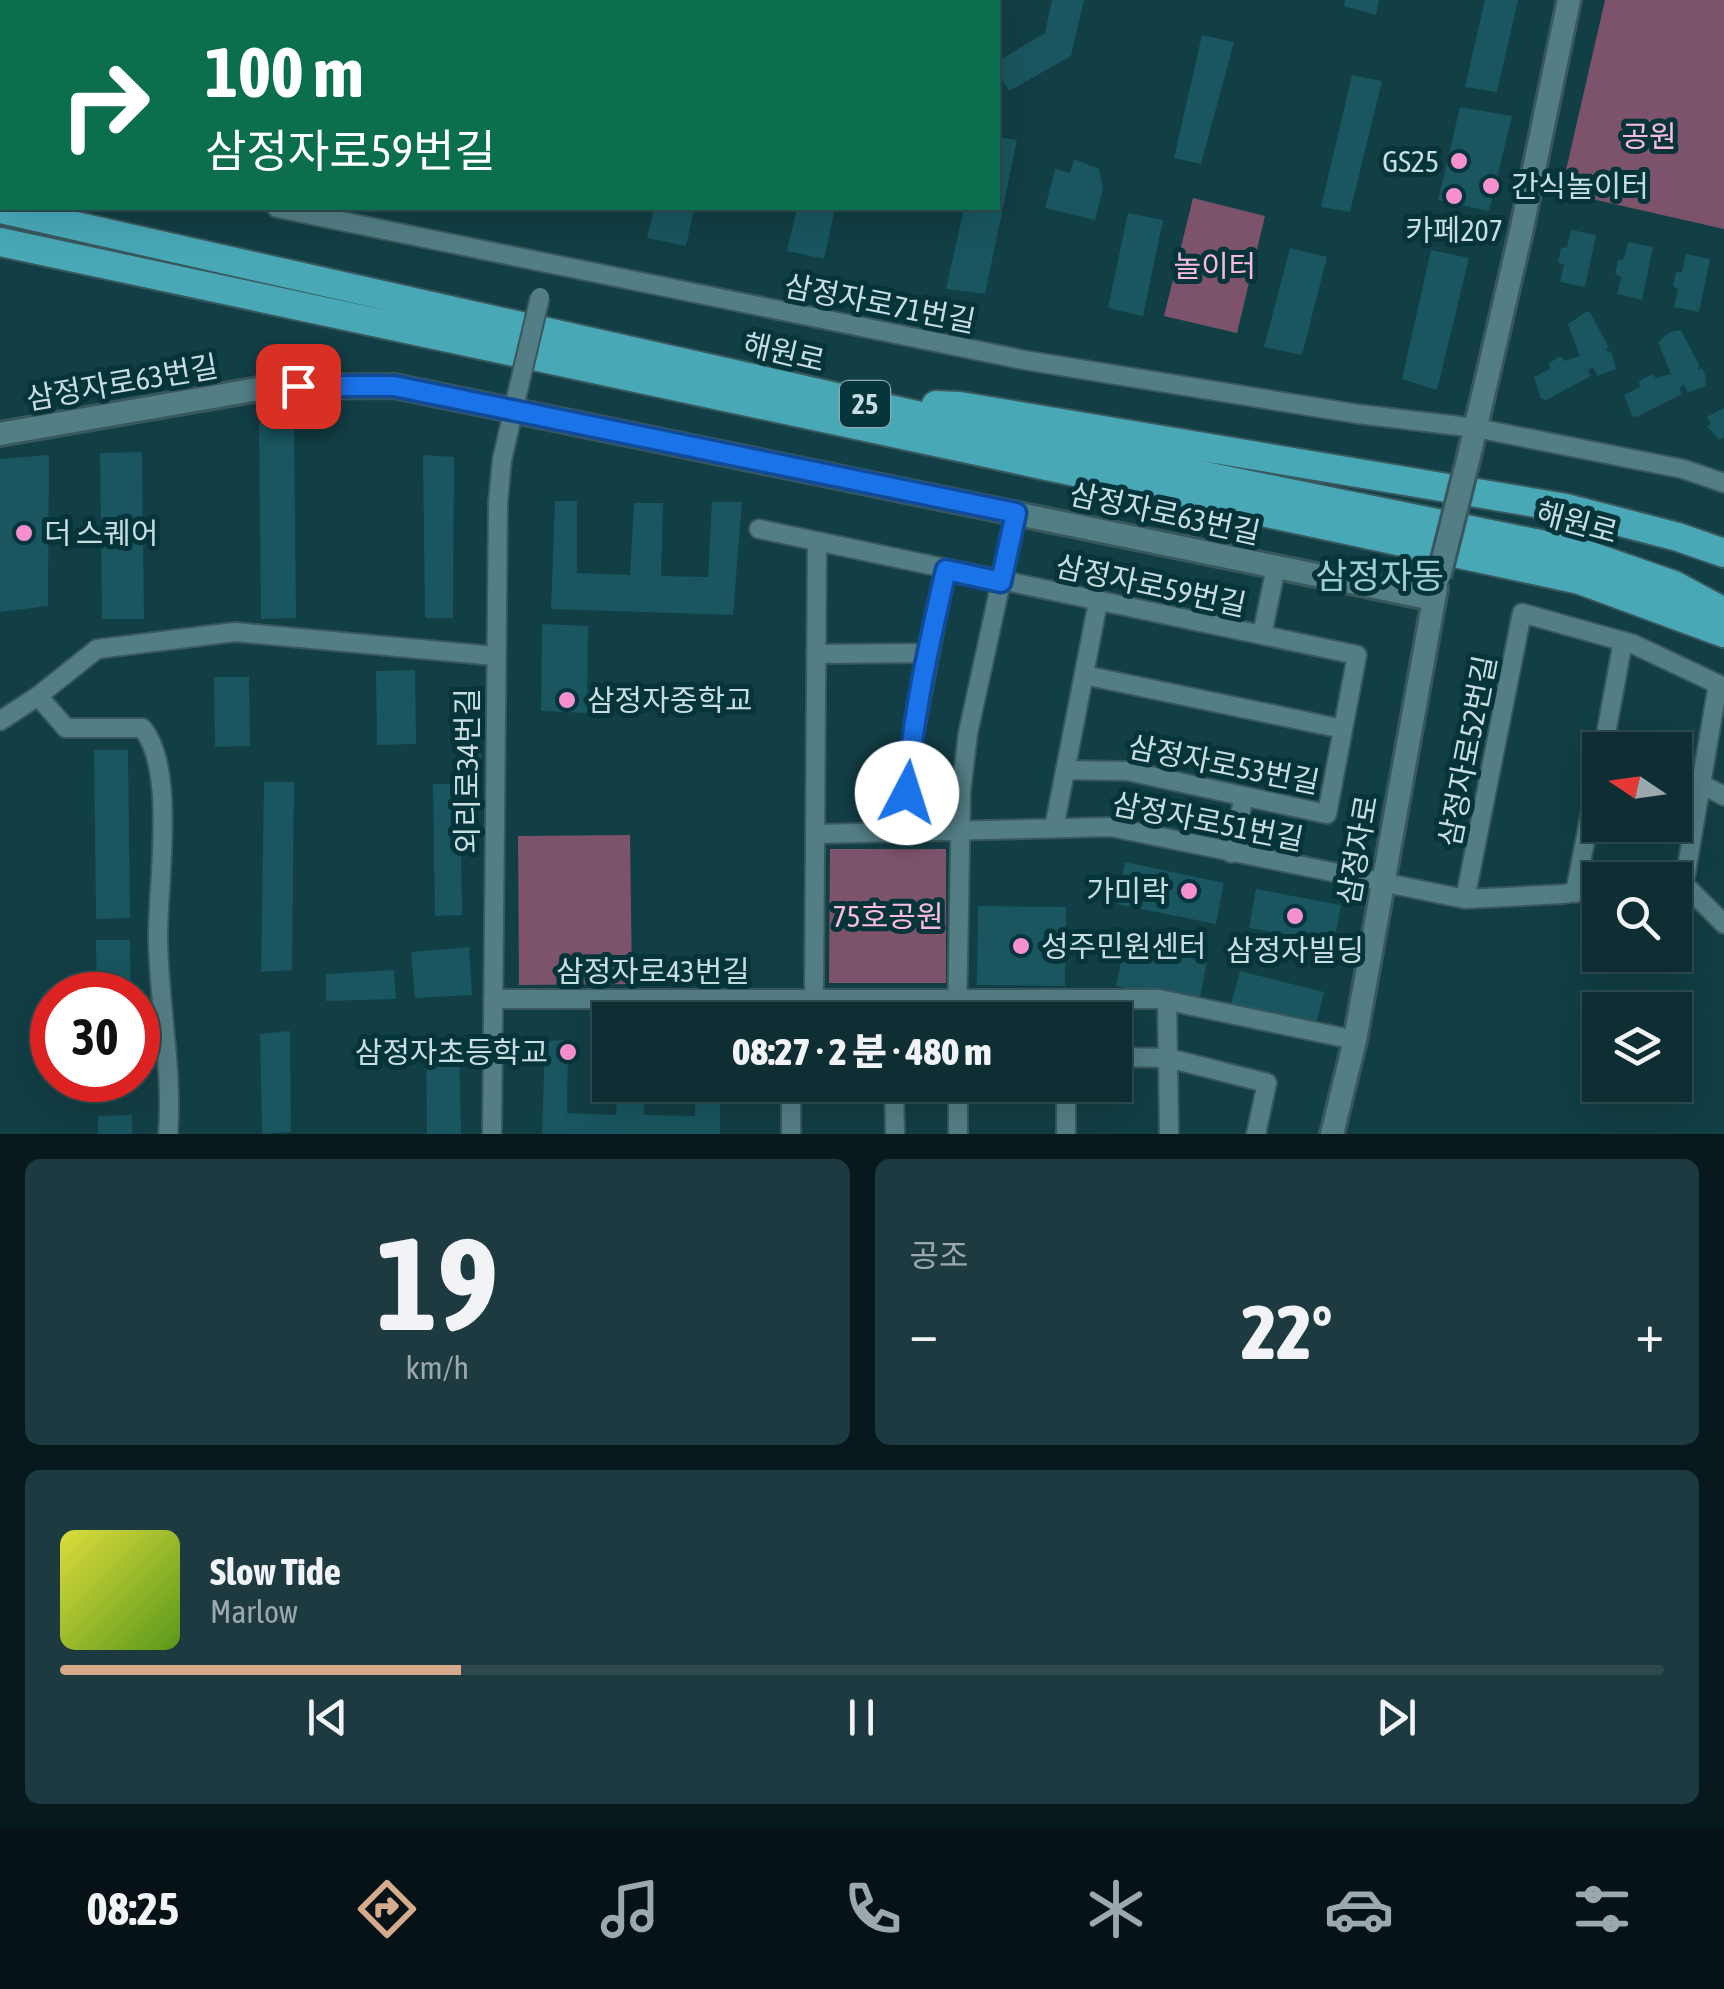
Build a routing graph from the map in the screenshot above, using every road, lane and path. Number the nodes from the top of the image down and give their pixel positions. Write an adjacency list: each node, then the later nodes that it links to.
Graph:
1 (1570, 0): 12 (street)
2 (4, 210): 5 (highway, 해원로 / 25)
3 (36, 210): 5 (highway)
4 (287, 210): 9 (street, 삼정자로71번길)
5 (67, 224): 10 (highway, 해원로 / 25)
6 (0, 242): 8 (highway, 해원로 / 25)
7 (0, 250): 8 (highway)
8 (58, 256): 25 (highway, 해원로 / 25)
9 (548, 264): 11 (street, 외리로34번길, bridge); 12 (street, 삼정자로71번길)
10 (850, 400): 18 (highway); 24 (highway, 해원로 / 25)
11 (514, 409): 13 (street, 삼정자로63번길); 15 (street, 삼정자로63번길); 31 (street, 외리로34번길)
12 (1476, 428): 14 (street, 삼정자로71번길); 22 (street, 삼정자로, bridge)
13 (0, 434)
14 (1724, 483)
15 (1016, 513): 19 (street, 삼정자로63번길); 21 (street)
16 (759, 529): 17 (street, 삼정자로59번길)
17 (817, 542): 20 (street, 삼정자로59번길); 29 (street)
18 (1724, 553)
19 (1276, 567): 22 (street, 삼정자로63번길); 26 (street)
20 (946, 570): 21 (street, 삼정자로59번길); 28 (street)
21 (1001, 582): 23 (street, 삼정자로59번길); 43 (street)
22 (1436, 588): 49 (street, 삼정자로)
23 (1098, 602): 26 (street, 삼정자로59번길); 32 (street)
24 (1724, 612)
25 (1724, 633)
26 (1262, 636): 30 (street, 삼정자로59번길)
27 (1624, 641): 33 (street); 37 (street); 53 (street, 삼정자로52번길)
28 (928, 653): 29 (street); 44 (street)
29 (816, 654): 45 (street)
30 (1357, 655): 36 (street, 삼정자로53번길)
31 (495, 656): 34 (street); 55 (street, 외리로34번길)
32 (1084, 675): 36 (street, 삼정자로53번길); 38 (street)
33 (1721, 685): 39 (street)
34 (38, 696): 35 (street); 67 (street)
35 (0, 721)
36 (1343, 729): 40 (street, 삼정자로53번길)
37 (1606, 732)
38 (1065, 770): 40 (street, 삼정자로53번길); 42 (street)
39 (1701, 784): 41 (street); 48 (street)
40 (1244, 796): 47 (street)
41 (1724, 796)
42 (1054, 828): 43 (street, 삼정자로51번길); 47 (street, 삼정자로51번길)
43 (958, 830): 44 (street, 삼정자로51번길); 58 (street)
44 (904, 832): 45 (street, 삼정자로51번길)
45 (815, 834): 57 (street)
46 (1585, 842): 51 (street)
47 (1232, 852): 49 (street, 삼정자로51번길)
48 (1681, 862)
49 (1381, 883): 53 (street); 60 (street, 삼정자로)
50 (1582, 891): 51 (street)
51 (1576, 892): 53 (street)
52 (1692, 896): 54 (street)
53 (1465, 899)
54 (1724, 924)
55 (493, 999): 56 (street, 삼정자로43번길); 68 (street, 외리로34번길)
56 (790, 999): 57 (street, 삼정자로43번길)
57 (814, 999): 58 (street, 삼정자로43번길)
58 (957, 999): 59 (street, 삼정자로43번길)
59 (1168, 1000): 60 (street, 삼정자로43번길); 62 (street)
60 (1355, 1040): 75 (street, 삼정자로)
61 (1132, 1057): 62 (street)
62 (1168, 1058): 73 (street); 74 (street)
63 (791, 1102): 69 (street)
64 (894, 1102): 70 (street)
65 (958, 1102): 71 (street)
66 (1066, 1102): 72 (street)
67 (168, 1134)
68 (492, 1134)
69 (791, 1134)
70 (895, 1134)
71 (958, 1134)
72 (1066, 1134)
73 (1169, 1134)
74 (1256, 1134)
75 (1332, 1134)

